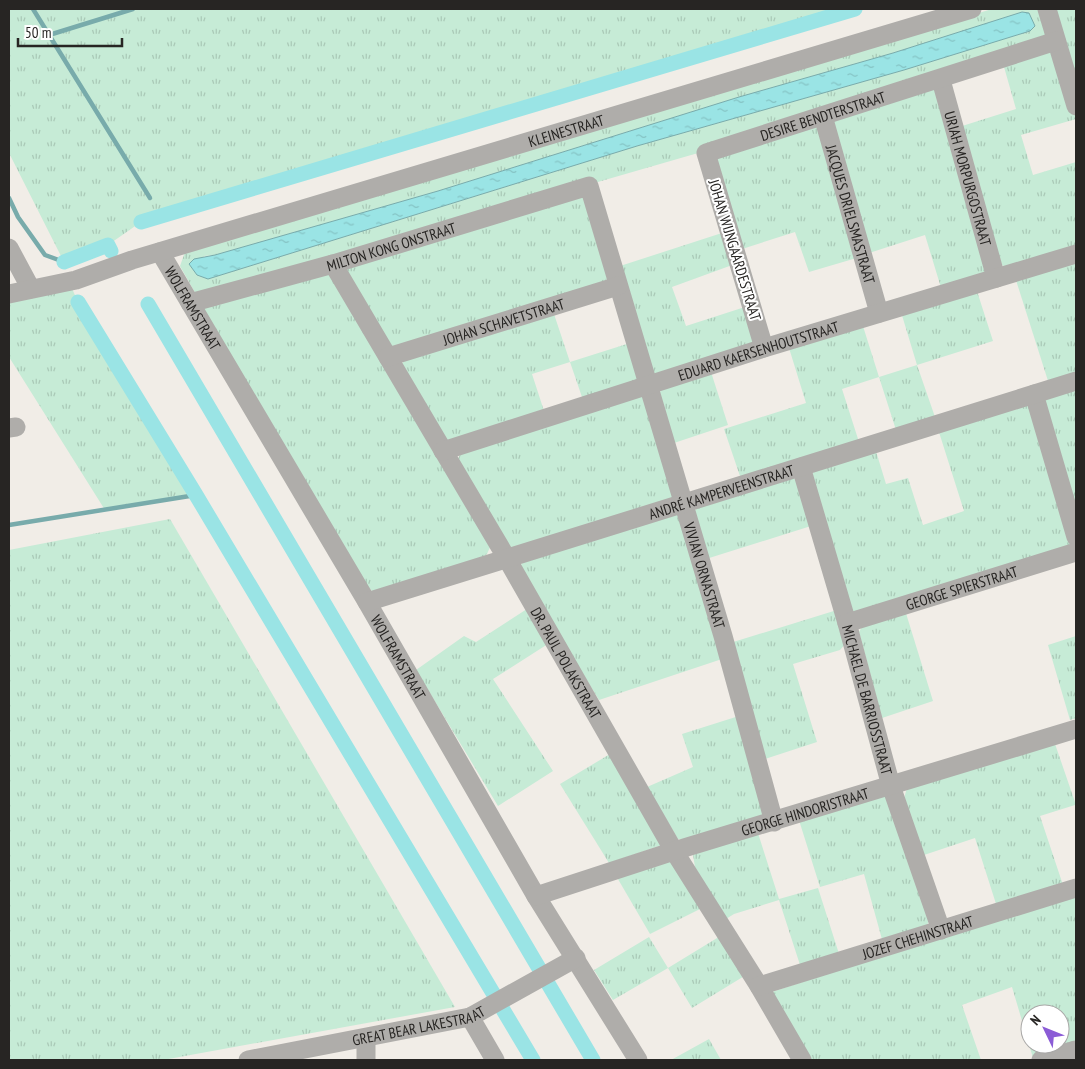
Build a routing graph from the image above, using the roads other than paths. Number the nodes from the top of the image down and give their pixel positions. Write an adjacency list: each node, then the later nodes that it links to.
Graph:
1 (972, 9): 10 (street, KLEINESTRAAT)
2 (1047, 9): 3 (street)
3 (1056, 41): 4 (street, DESIRE BENDTERSTRAAT); 5 (street)
4 (941, 80): 6 (street, DESIRE BENDTERSTRAAT); 13 (street, URIAH MORPURGOSTRAAT)
5 (1076, 106)
6 (823, 116): 7 (street, DESIRE BENDTERSTRAAT); 18 (street, JACQUES DRIELSMASTRAAT)
7 (706, 153): 19 (street, JOHAN WIJNGAARDESTRAAT)
8 (590, 186): 12 (street, MILTON KONG ONSTRAAT); 14 (street, VIVIAN ORNASTRAAT)
9 (9, 248): 15 (street)
10 (160, 252): 15 (street, KLEINESTRAAT); 17 (street, WOLFRAMSTRAAT)
11 (1076, 254): 13 (street, EDUARD KAERSENHOUTSTRAAT)
12 (333, 264): 17 (street, MILTON KONG ONSTRAAT); 20 (street, DR. PAUL POLAKSTRAAT)
13 (996, 278): 18 (street, EDUARD KAERSENHOUTSTRAAT)
14 (618, 286): 20 (street, JOHAN SCHAVETSTRAAT); 22 (street, VIVIAN ORNASTRAAT)
15 (31, 289): 16 (street, KLEINESTRAAT)
16 (9, 294)
17 (190, 303): 30 (street, WOLFRAMSTRAAT)
18 (879, 313): 19 (street, EDUARD KAERSENHOUTSTRAAT)
19 (764, 348): 22 (street, EDUARD KAERSENHOUTSTRAAT)
20 (388, 357): 24 (street, DR. PAUL POLAKSTRAAT)
21 (1076, 380): 23 (street, ANDRÉ KAMPERVEENSTRAAT)
22 (649, 386): 24 (street, EDUARD KAERSENHOUTSTRAAT); 26 (street, VIVIAN ORNASTRAAT)
23 (1034, 394): 25 (street, ANDRÉ KAMPERVEENSTRAAT); 27 (street)
24 (443, 450): 29 (street, DR. PAUL POLAKSTRAAT)
25 (801, 467): 26 (street, ANDRÉ KAMPERVEENSTRAAT); 31 (street, MICHAEL DE BARRIOSSTRAAT)
26 (684, 503): 29 (street, ANDRÉ KAMPERVEENSTRAAT); 34 (street, VIVIAN ORNASTRAAT)
27 (1076, 537)
28 (1076, 552): 31 (street, GEORGE SPIERSTRAAT)
29 (506, 557): 30 (street, ANDRÉ KAMPERVEENSTRAAT); 35 (street, DR. PAUL POLAKSTRAAT)
30 (367, 602): 37 (street, WOLFRAMSTRAAT)
31 (847, 622): 33 (street, MICHAEL DE BARRIOSSTRAAT)
32 (1076, 729): 33 (street, GEORGE HINDORISTRAAT)
33 (891, 786): 34 (street, GEORGE HINDORISTRAAT); 38 (street, MICHAEL DE BARRIOSSTRAAT)
34 (774, 822): 35 (street, GEORGE HINDORISTRAAT)
35 (674, 851): 37 (street, GEORGE HINDORISTRAAT); 40 (street, DR. PAUL POLAKSTRAAT)
36 (1076, 888): 38 (street, JOZEF CHEHINSTRAAT)
37 (536, 896): 39 (street, WOLFRAMSTRAAT)
38 (941, 930): 40 (street, JOZEF CHEHINSTRAAT)
39 (571, 961): 41 (street, GREAT BEAR LAKESTRAAT); 47 (street, WOLFRAMSTRAAT)
40 (759, 986): 48 (street, DR. PAUL POLAKSTRAAT)
41 (470, 1017): 42 (street, GREAT BEAR LAKESTRAAT); 46 (street)
42 (366, 1039): 44 (street, GREAT BEAR LAKESTRAAT); 45 (street)
43 (1076, 1050): 49 (street)
44 (248, 1060)
45 (366, 1060)
46 (495, 1060)
47 (638, 1060)
48 (802, 1060)
49 (1041, 1060)

